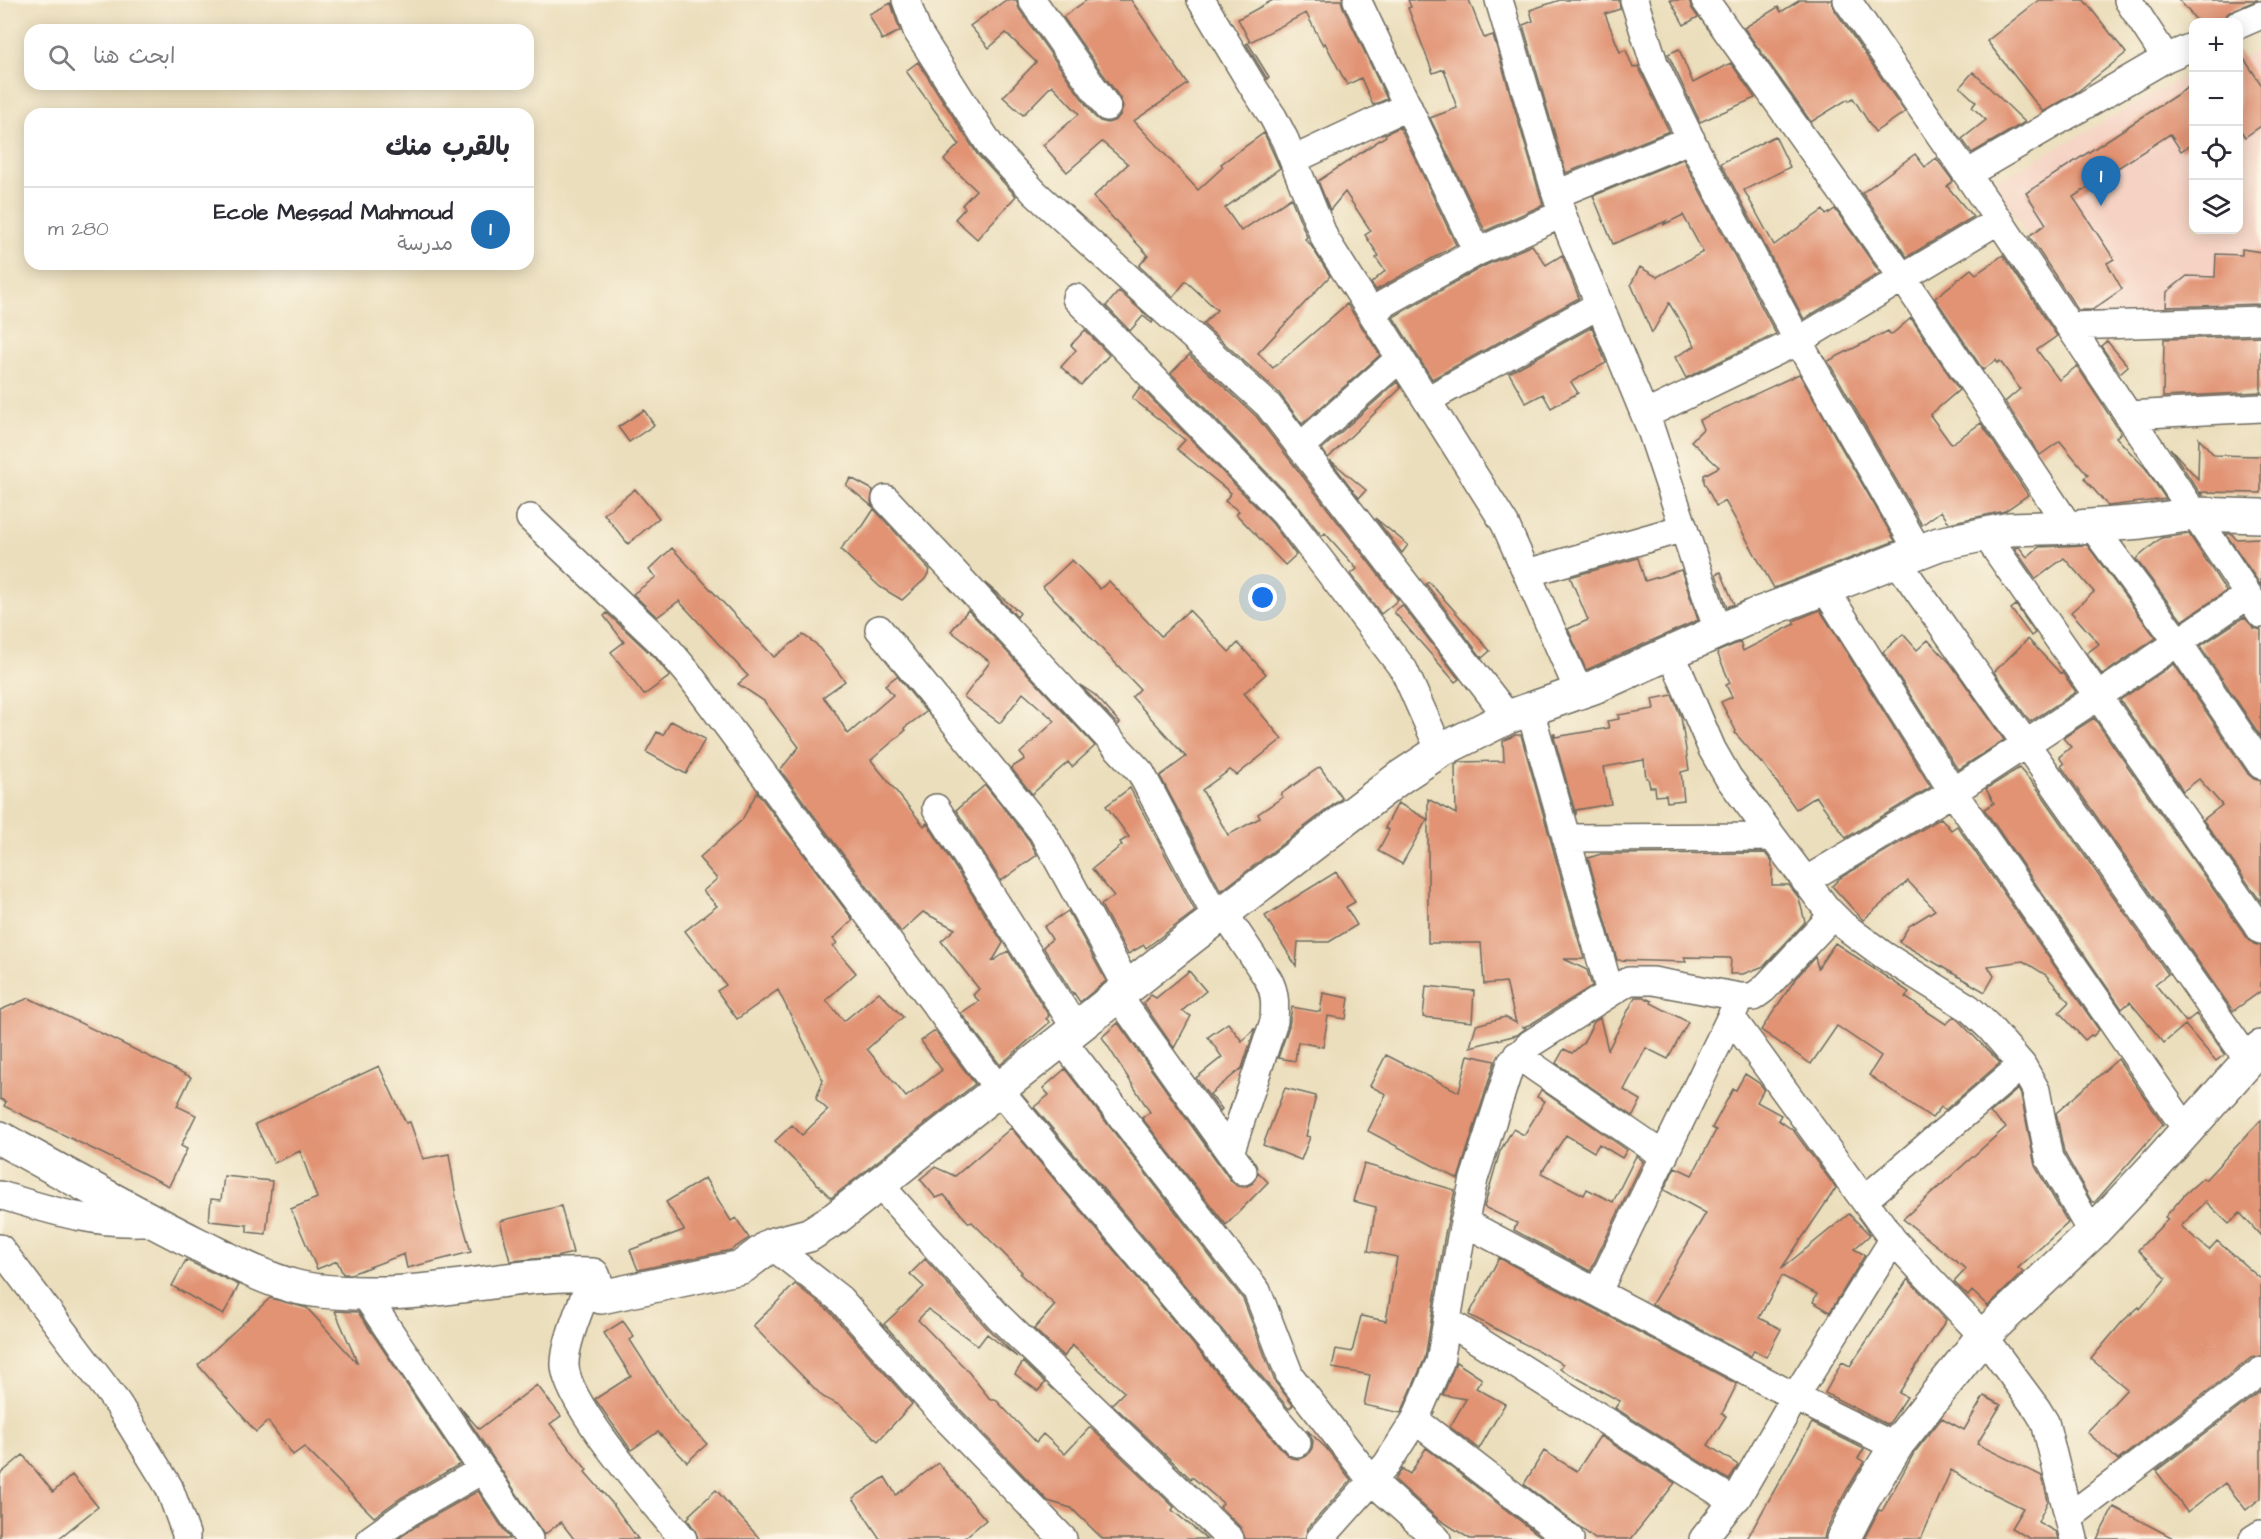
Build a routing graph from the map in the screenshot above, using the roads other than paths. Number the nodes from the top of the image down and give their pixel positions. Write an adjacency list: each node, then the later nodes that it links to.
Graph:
1 (906, 0): 34 (street)
2 (1032, 0): 15 (street)
3 (1201, 0): 17 (street)
4 (1357, 0): 14 (street)
5 (1499, 0): 19 (street)
6 (1635, 0): 16 (street)
7 (1705, 0): 22 (street)
8 (1847, 0): 18 (street)
9 (2128, 0): 13 (street)
10 (2261, 15): 11 (street)
11 (2243, 23)
12 (2189, 48): 13 (street)
13 (2166, 58): 18 (street)
14 (1408, 106): 17 (street); 21 (street)
15 (1107, 107)
16 (1691, 140): 19 (street); 28 (street)
17 (1293, 160): 25 (street)
18 (1967, 174): 20 (street)
19 (1559, 204): 21 (street); 24 (street)
20 (1999, 220): 22 (street); 27 (street)
21 (1477, 252): 25 (street)
22 (1903, 278): 28 (street); 39 (street)
23 (1076, 298): 54 (street)
24 (1599, 305): 30 (street); 33 (street)
25 (1371, 311): 29 (street)
26 (2261, 320): 27 (street)
27 (2069, 326): 32 (street)
28 (1798, 341): 33 (street); 42 (street)
29 (1400, 358): 30 (street); 34 (street)
30 (1427, 400): 43 (street)
31 (2261, 408): 32 (street)
32 (2128, 415): 36 (street)
33 (1645, 416): 40 (street)
34 (1299, 447): 52 (street)
35 (886, 499): 61 (street)
36 (2194, 514): 37 (street); 39 (street); 45 (street)
37 (2261, 516)
38 (530, 518): 71 (street)
39 (2080, 527): 41 (street); 48 (street)
40 (1684, 528): 43 (street); 47 (street)
41 (1985, 534): 42 (street); 51 (street)
42 (1908, 556): 44 (street); 53 (street)
43 (1527, 573): 50 (street)
44 (1825, 589): 47 (street); 56 (street)
45 (2254, 604): 48 (street)
46 (879, 629): 64 (street)
47 (1718, 631): 49 (street)
48 (2178, 642): 51 (street); 55 (street)
49 (1671, 653): 50 (street); 58 (street)
50 (1579, 692): 52 (street)
51 (2097, 698): 53 (street); 63 (street)
52 (1519, 714): 54 (street); 59 (street)
53 (2025, 744): 56 (street); 68 (street)
54 (1440, 751): 61 (street)
55 (2261, 765)
56 (1953, 792): 60 (street); 72 (street)
57 (936, 808): 67 (street)
58 (1772, 837): 59 (street); 60 (street)
59 (1566, 838): 65 (street)
60 (1805, 881): 62 (street)
61 (1220, 915): 64 (street); 64 (street)
62 (1833, 915): 66 (street); 70 (street)
63 (2261, 930)
64 (1123, 992): 67 (street)
65 (1610, 992): 66 (street); 69 (street)
66 (1736, 1007): 74 (street); 77 (street)
67 (1069, 1035): 71 (street); 95 (street)
68 (2255, 1054): 72 (street)
69 (1517, 1055): 74 (street); 79 (street)
70 (2022, 1065): 77 (street); 80 (street)
71 (999, 1090): 75 (street); 92 (street)
72 (2187, 1130): 80 (street)
73 (0, 1138): 78 (street)
74 (1664, 1156): 85 (street)
75 (878, 1183): 82 (street); 105 (street)
76 (0, 1195): 78 (street)
77 (1864, 1200): 81 (street)
78 (153, 1221): 86 (street)
79 (1464, 1222): 85 (street); 87 (street)
80 (2092, 1233): 88 (street)
81 (1893, 1240): 88 (street); 90 (street)
82 (771, 1245): 84 (street); 104 (street)
83 (0, 1248): 100 (street)
84 (593, 1275): 86 (street); 103 (street)
85 (1598, 1291): 90 (street)
86 (364, 1293): 94 (street)
87 (1447, 1321): 91 (street); 96 (street)
88 (1983, 1336): 93 (street); 97 (street)
89 (2261, 1371): 97 (street)
90 (1795, 1397): 93 (street); 96 (street)
91 (1415, 1420): 95 (street); 108 (street)
92 (1297, 1443)
93 (1896, 1447): 110 (street)
94 (482, 1470): 98 (street); 102 (street)
95 (1372, 1481): 106 (street); 107 (street)
96 (1733, 1501): 109 (street)
97 (2072, 1528)
98 (398, 1531): 101 (street)
99 (2261, 1534): 111 (street)
100 (186, 1539)
101 (371, 1539)
102 (529, 1539)
103 (683, 1539)
104 (1063, 1539)
105 (1230, 1539)
106 (1320, 1539)
107 (1437, 1539)
108 (1570, 1539)
109 (1703, 1539)
110 (1843, 1539)
111 (2253, 1539)

